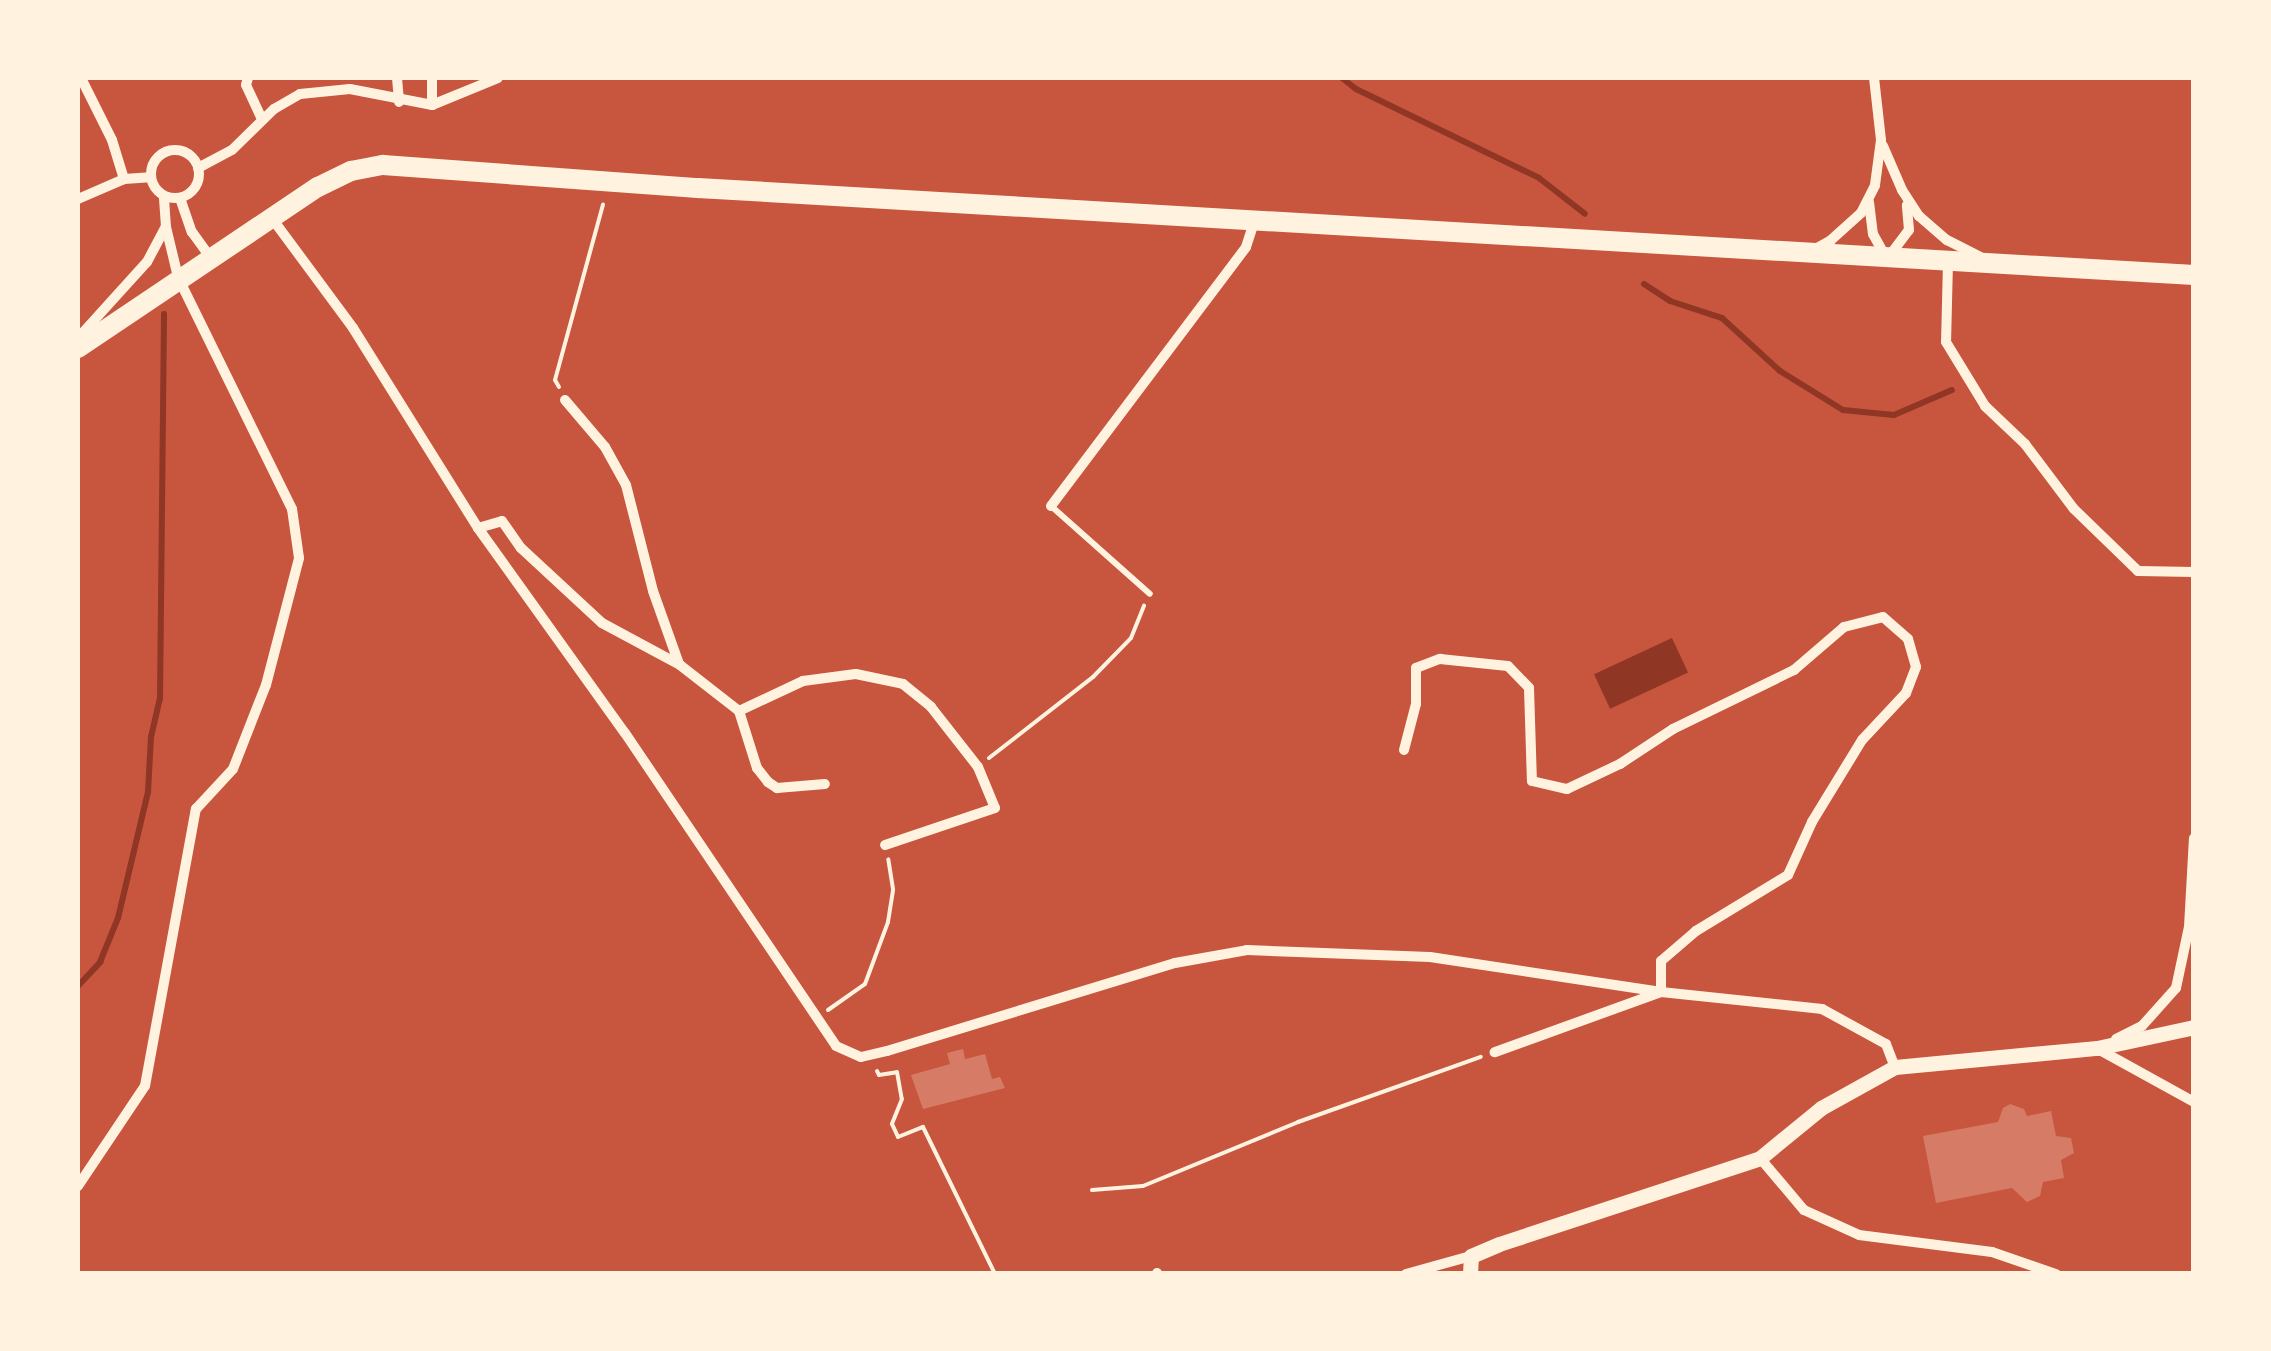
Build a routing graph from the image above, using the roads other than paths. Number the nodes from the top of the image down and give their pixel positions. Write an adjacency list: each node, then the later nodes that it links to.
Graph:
1 (81, 78): 13 (street)
2 (248, 78): 9 (street)
3 (397, 78): 7 (street)
4 (432, 78): 8 (street)
5 (498, 78): 8 (street)
6 (1874, 78): 10 (street)
7 (399, 102): 8 (street); 9 (street)
8 (432, 105)
9 (262, 120): 11 (street)
10 (1881, 140): 16 (street); 18 (street)
11 (198, 168): 12 (street); 15 (street)
12 (150, 177): 13 (street); 14 (street)
13 (124, 178): 17 (street)
14 (164, 196): 15 (street); 21 (street)
15 (180, 198): 23 (street)
16 (1906, 198): 24 (street); 26 (street)
17 (78, 199)
18 (1870, 199): 22 (street); 24 (street)
19 (272, 217): 20 (main road); 23 (main road); 33 (street)
20 (1255, 218): 22 (main road); 32 (street)
21 (166, 227): 28 (street); 29 (street)
22 (1801, 254): 24 (main road)
23 (210, 257): 28 (main road)
24 (1886, 259): 25 (main road)
25 (1948, 262): 26 (main road); 34 (street)
26 (2000, 265): 27 (main road)
27 (2194, 276)
28 (178, 277): 30 (main road); 49 (street)
29 (78, 338)
30 (78, 348)
31 (565, 400): 36 (street)
32 (1051, 506): 35 (lane)
33 (478, 528): 36 (street); 42 (street)
34 (2194, 572)
35 (1150, 594)
36 (680, 665): 37 (street)
37 (738, 711): 39 (street); 41 (street)
38 (1404, 750): 42 (street)
39 (825, 784)
40 (2194, 838): 44 (street)
41 (885, 844)
42 (1661, 992): 45 (street); 46 (street)
43 (2194, 1026): 44 (street)
44 (2097, 1048): 46 (street); 47 (street)
45 (1495, 1052)
46 (1895, 1067): 48 (street)
47 (2194, 1102)
48 (1760, 1158): 50 (street); 53 (street)
49 (78, 1186)
50 (1472, 1256): 51 (street); 52 (street)
51 (1406, 1274)
52 (1470, 1274)
53 (2056, 1274)

